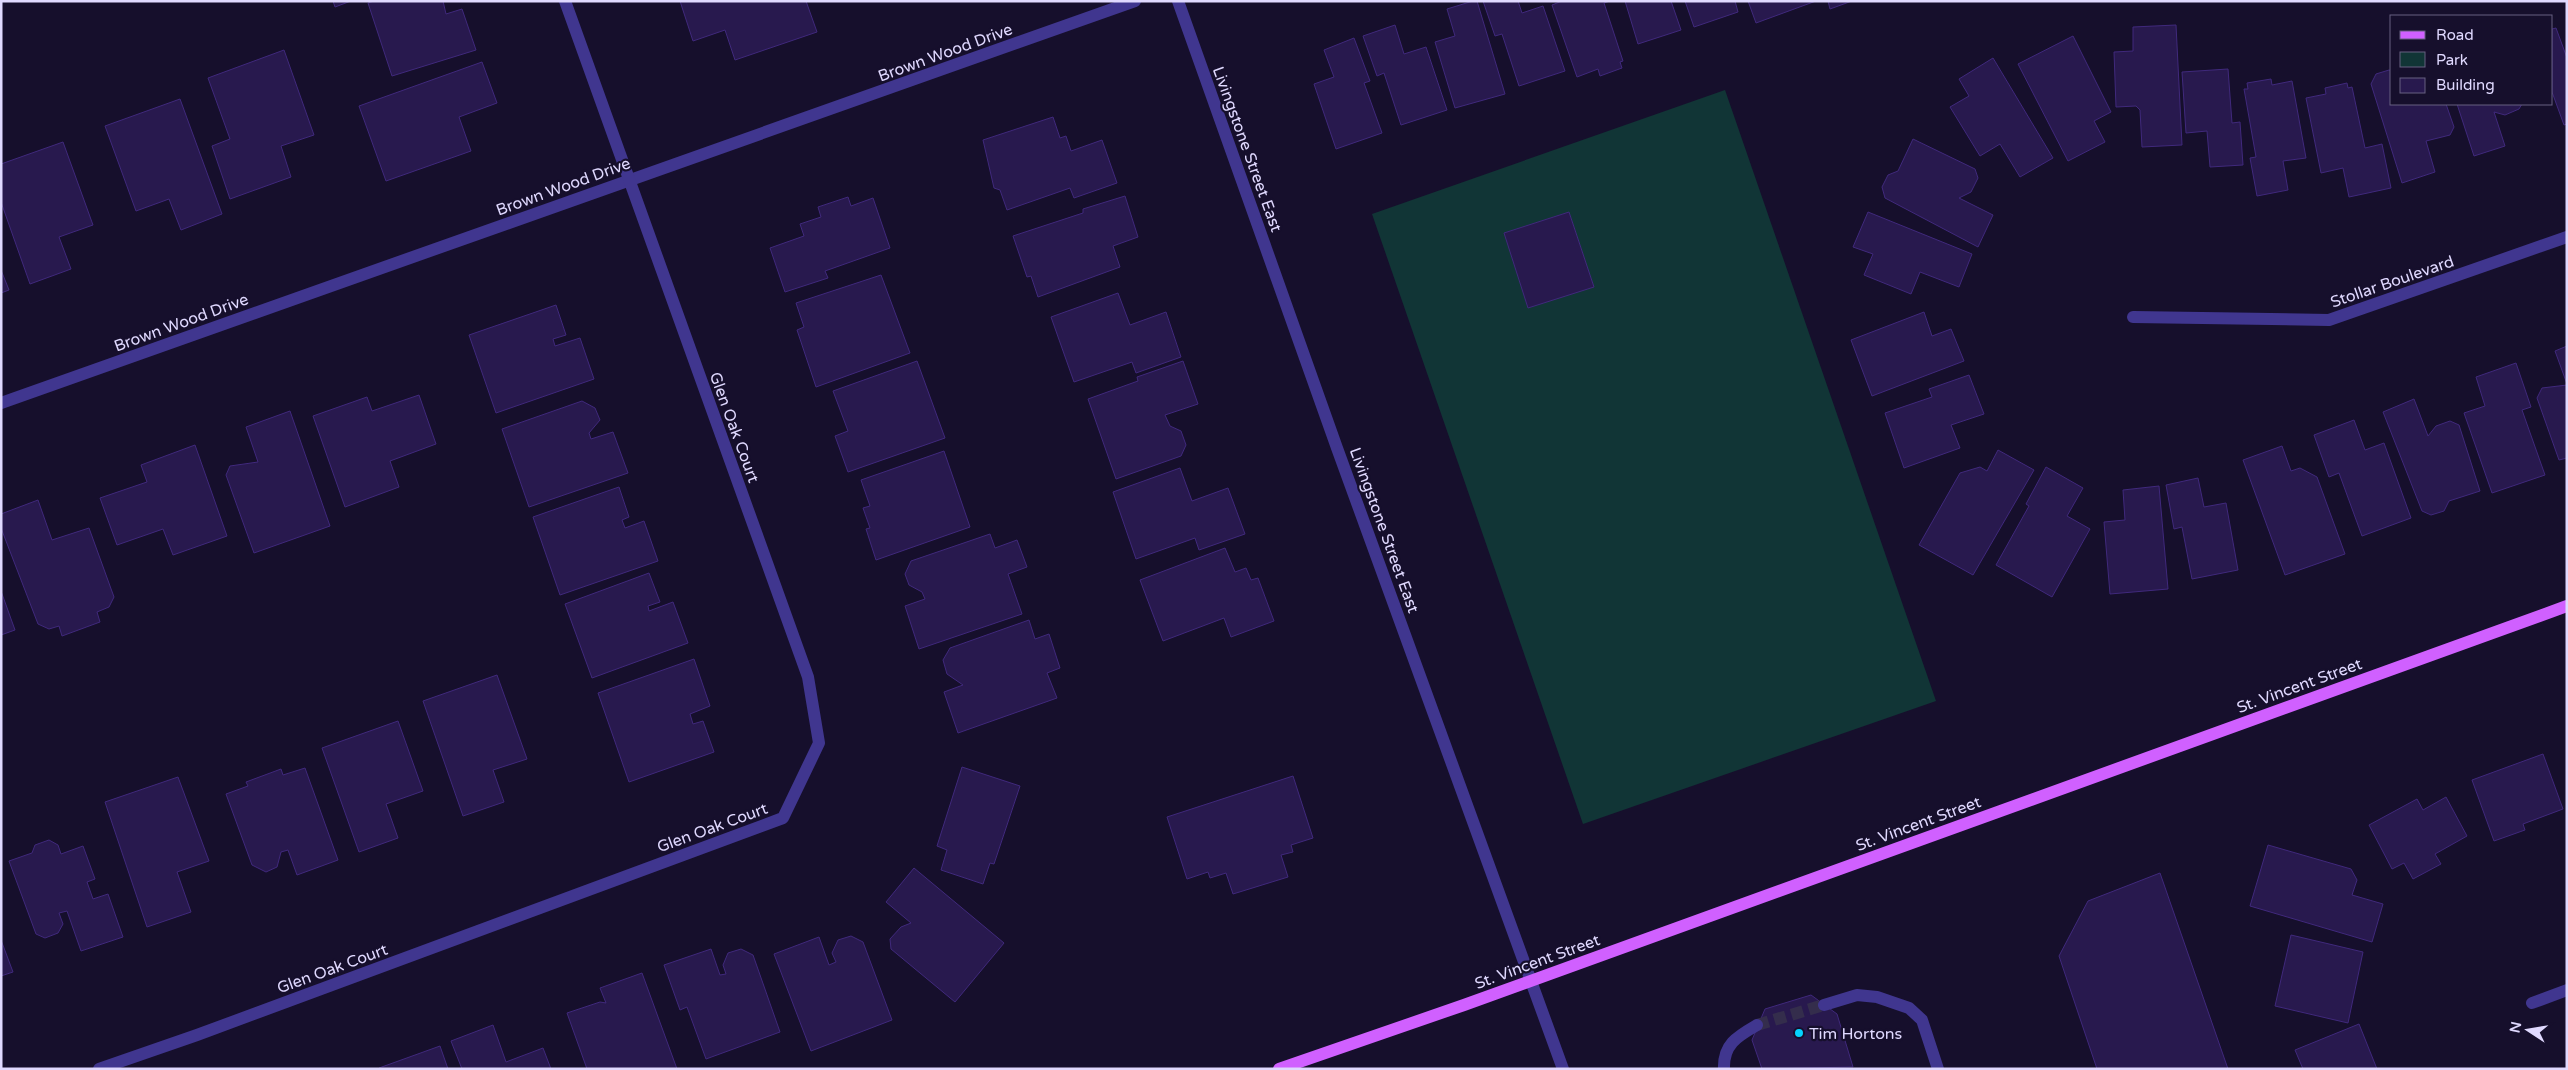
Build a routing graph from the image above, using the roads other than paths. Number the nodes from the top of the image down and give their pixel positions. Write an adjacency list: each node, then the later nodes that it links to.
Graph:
1 (565, 1): 4 (street, Glen Oak Court)
2 (1135, 1): 4 (street, Brown Wood Drive)
3 (1178, 1): 9 (street, Livingstone Street East)
4 (628, 180): 7 (street, Brown Wood Drive); 15 (street, Glen Oak Court)
5 (2567, 237): 6 (street, Stollar Boulevard)
6 (2132, 317)
7 (1, 403)
8 (2567, 606): 9 (main road, St. Vincent Street)
9 (1533, 980): 14 (main road, St. Vincent Street); 17 (street, Livingstone Street East)
10 (2567, 990): 11 (street)
11 (2532, 1003)
12 (1824, 1005): 19 (street)
13 (1757, 1025): 18 (street)
14 (1298, 1065): 16 (main road, St. Vincent Street)
15 (99, 1069)
16 (1279, 1069)
17 (1564, 1069)
18 (1724, 1069)
19 (1938, 1069)

